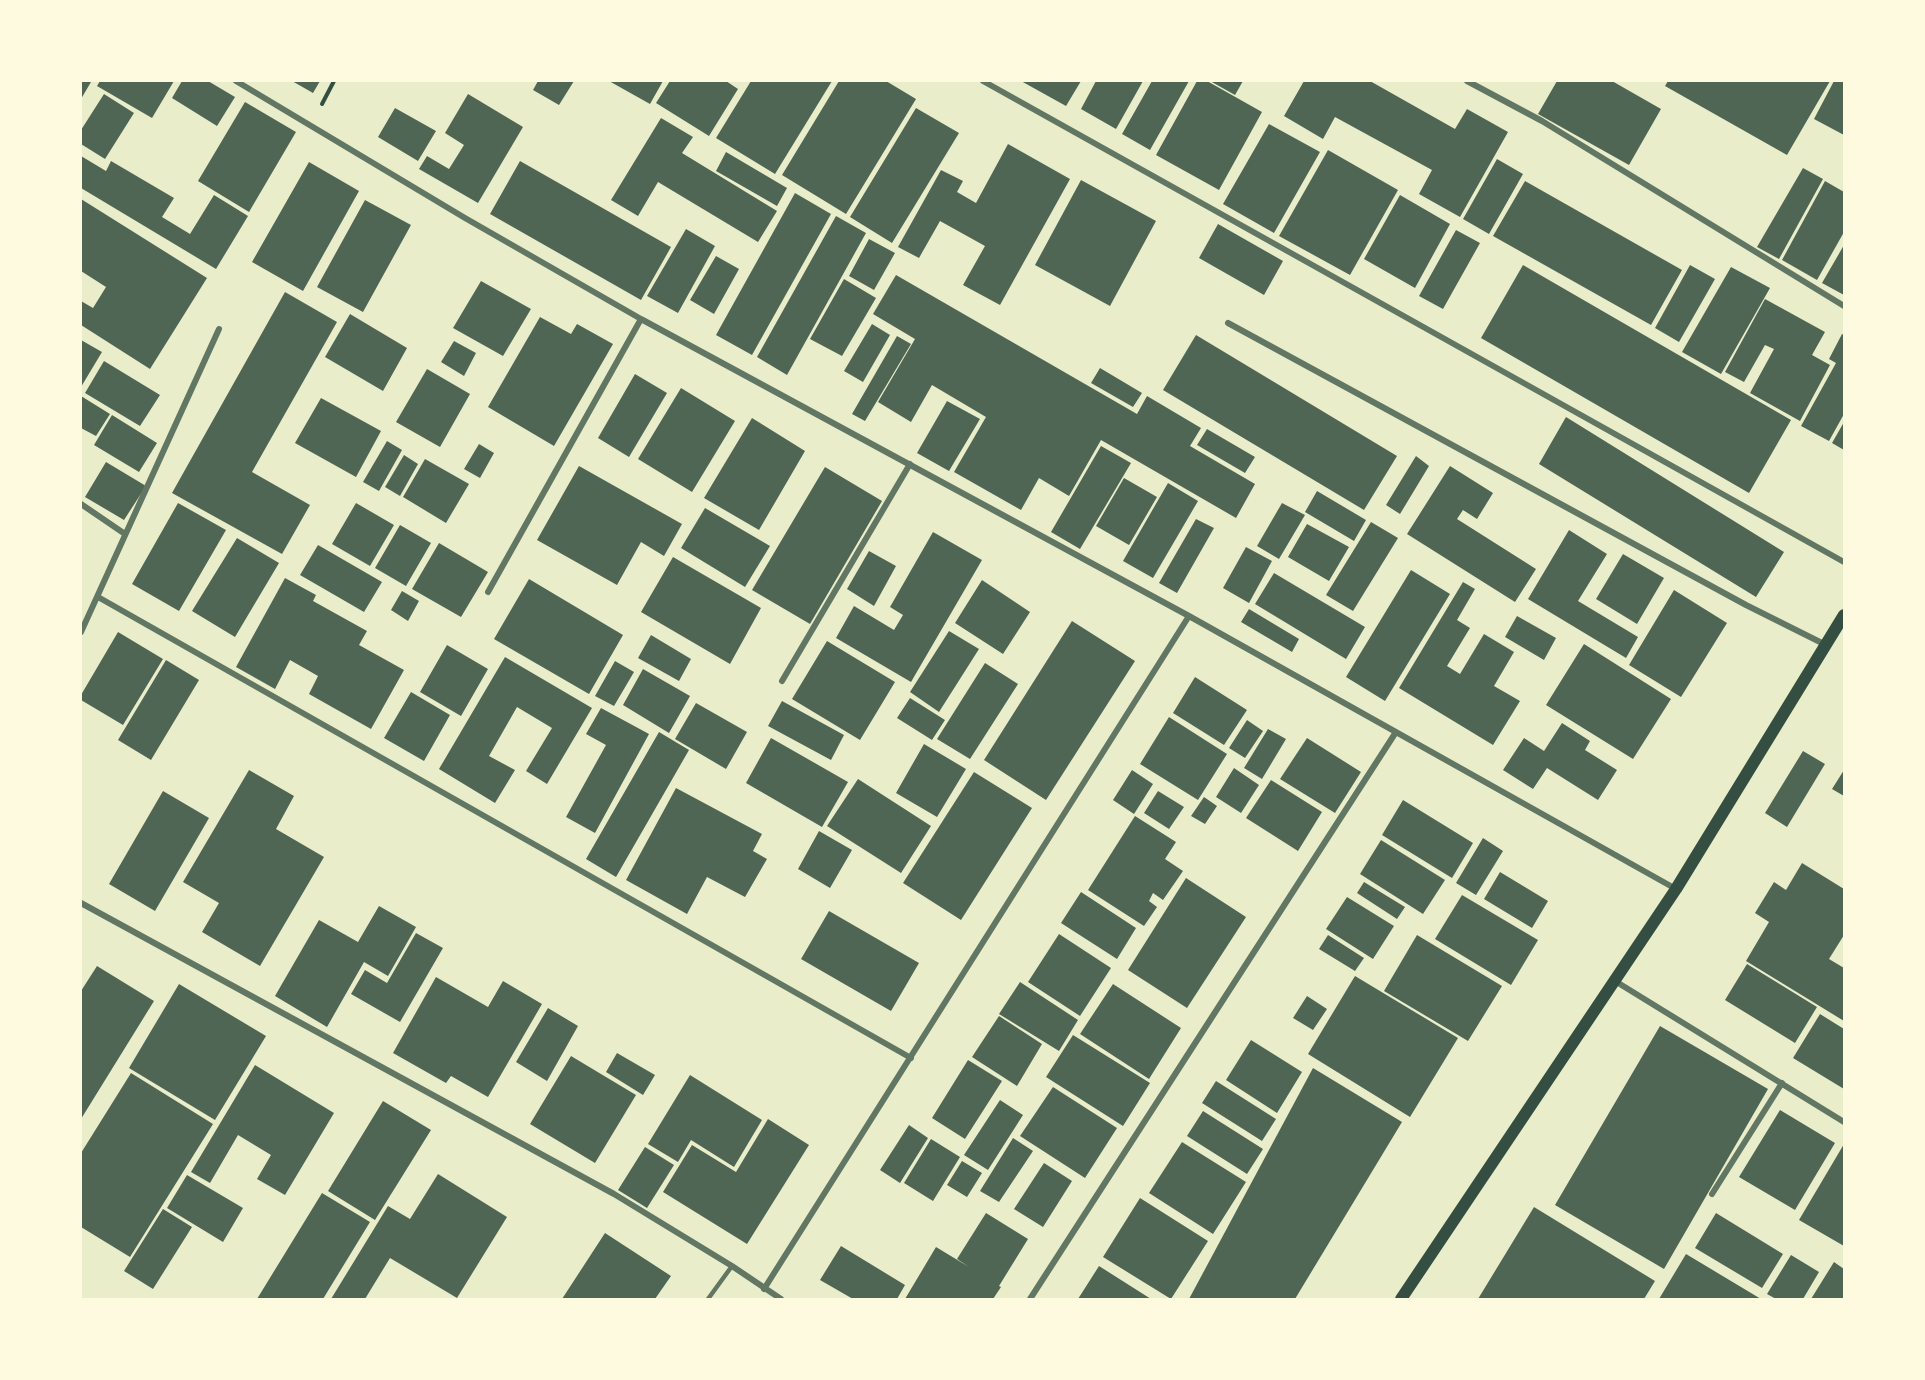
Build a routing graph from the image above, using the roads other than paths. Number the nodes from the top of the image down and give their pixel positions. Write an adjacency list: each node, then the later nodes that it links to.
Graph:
1 (236, 81): 5 (street)
2 (983, 81): 11 (street)
3 (1467, 81): 4 (street)
4 (1844, 306)
5 (641, 319): 8 (street); 12 (street)
6 (1227, 322): 17 (street)
7 (219, 328): 10 (street)
8 (910, 464): 15 (street); 18 (street)
9 (81, 504): 10 (street)
10 (125, 534): 13 (street)
11 (1844, 562)
12 (488, 592)
13 (98, 597): 16 (street); 23 (street)
14 (1844, 615): 17 (main road)
15 (1189, 616): 19 (street); 23 (street)
16 (81, 632)
17 (1827, 646): 20 (main road)
18 (782, 681)
19 (1396, 732): 20 (street); 31 (street)
20 (1676, 888): 22 (main road)
21 (81, 903): 27 (street)
22 (1615, 981): 24 (street); 32 (main road)
23 (911, 1058): 28 (street)
24 (1782, 1083): 25 (street); 26 (street)
25 (1844, 1122)
26 (1712, 1194)
27 (732, 1266): 28 (street); 29 (lane)
28 (764, 1288): 30 (street)
29 (708, 1299)
30 (781, 1299)
31 (1030, 1299)
32 (1401, 1299)

